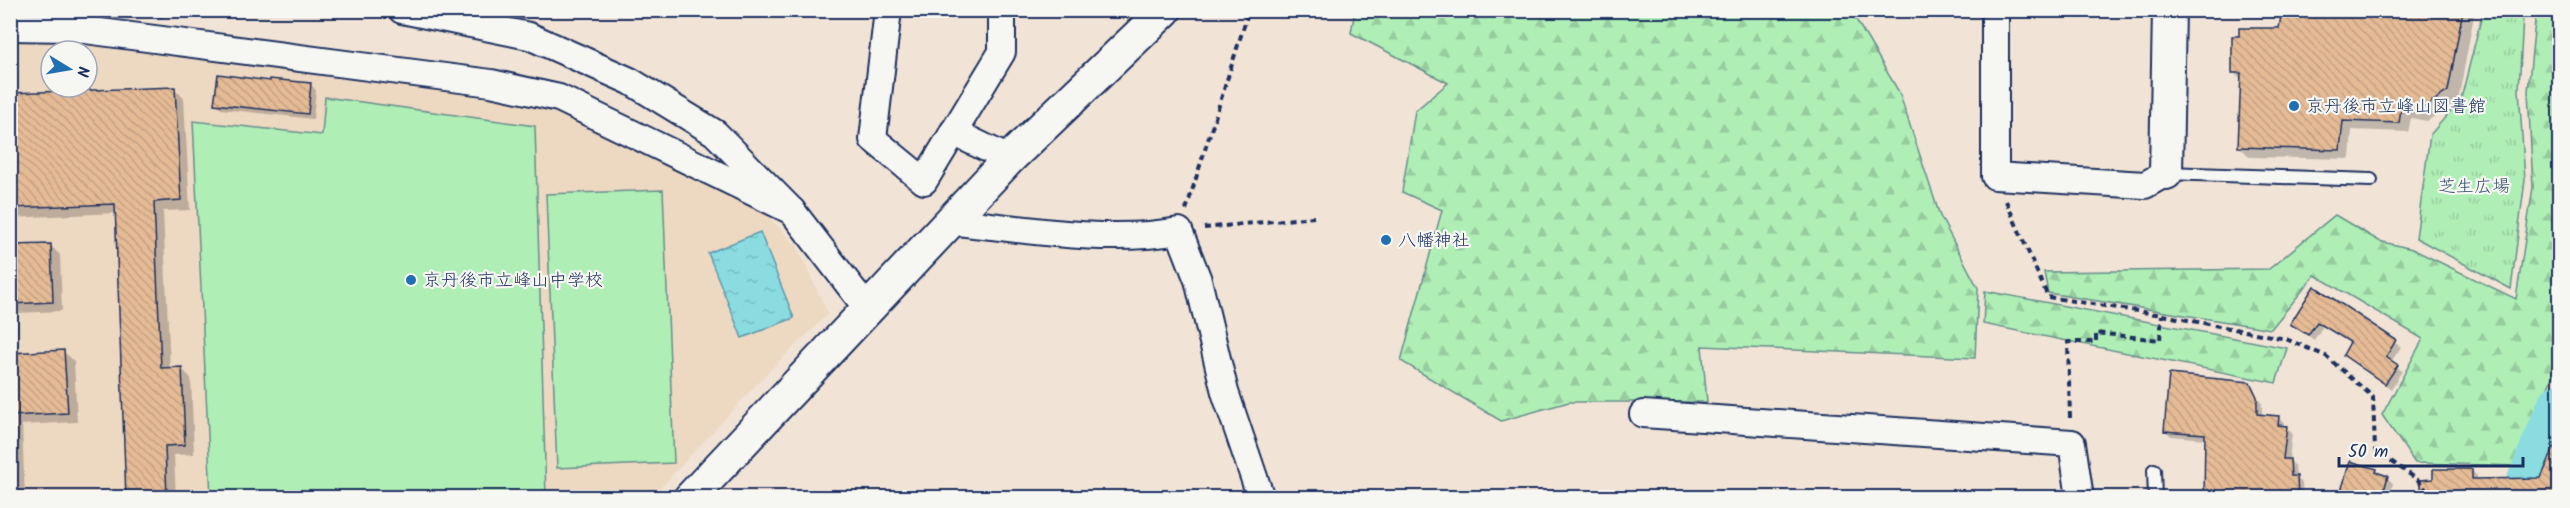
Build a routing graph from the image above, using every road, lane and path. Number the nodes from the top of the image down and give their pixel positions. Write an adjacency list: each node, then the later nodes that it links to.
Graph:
1 (402, 10): 14 (street)
2 (888, 10): 9 (street)
3 (1002, 10): 9 (street)
4 (1165, 10): 10 (street)
5 (1249, 10): 17 (path)
6 (1995, 10): 12 (street)
7 (2169, 10): 11 (street)
8 (10, 27): 14 (street)
9 (953, 132): 10 (street)
10 (1009, 159): 16 (street)
11 (2166, 173): 12 (street); 13 (lane)
12 (1995, 176): 19 (path)
13 (2371, 180)
14 (792, 211): 18 (street)
15 (1314, 217): 17 (path)
16 (949, 221): 17 (street); 18 (street)
17 (1179, 231): 24 (street)
18 (867, 308): 23 (street)
19 (2162, 315): 21 (path); 27 (path)
20 (1643, 414): 21 (street)
21 (2072, 443): 25 (street)
22 (2154, 470): 26 (lane)
23 (690, 498)
24 (1261, 498)
25 (2080, 498)
26 (2155, 498)
27 (2433, 498)

